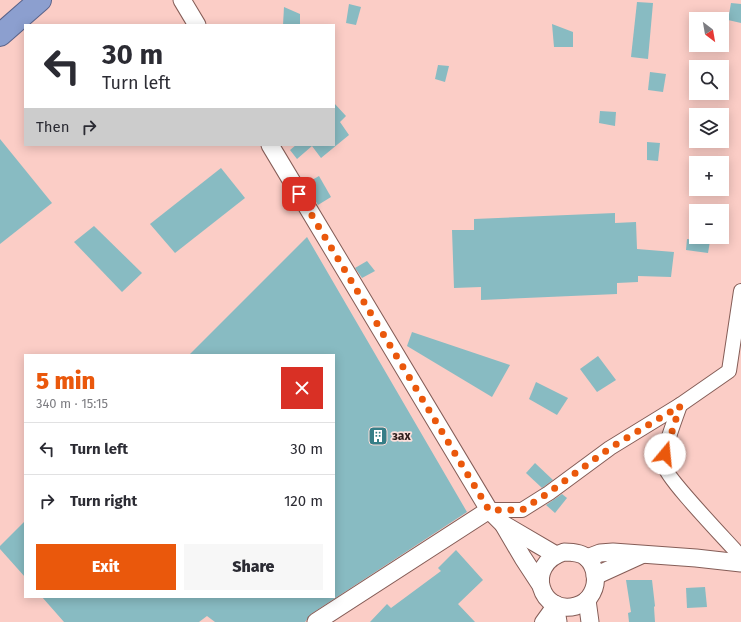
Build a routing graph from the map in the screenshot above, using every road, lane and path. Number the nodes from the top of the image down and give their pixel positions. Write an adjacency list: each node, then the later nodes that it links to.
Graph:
1 (40, 0): 4 (highway)
2 (182, 0): 3 (street)
3 (196, 24)
4 (0, 35)
5 (271, 146): 8 (street)
6 (741, 291): 7 (street)
7 (680, 406): 8 (street); 12 (street)
8 (489, 510): 9 (street); 19 (street)
9 (502, 524): 11 (street); 16 (street)
10 (641, 554): 13 (street); 14 (street); 15 (street)
11 (556, 555): 13 (street); 16 (street)
12 (741, 557)
13 (587, 558): 15 (street)
14 (741, 563)
15 (595, 576): 17 (street)
16 (540, 584): 18 (street)
17 (587, 600): 18 (street); 22 (street)
18 (555, 604): 20 (street); 21 (street)
19 (316, 622)
20 (542, 622)
21 (558, 622)
22 (590, 622)

